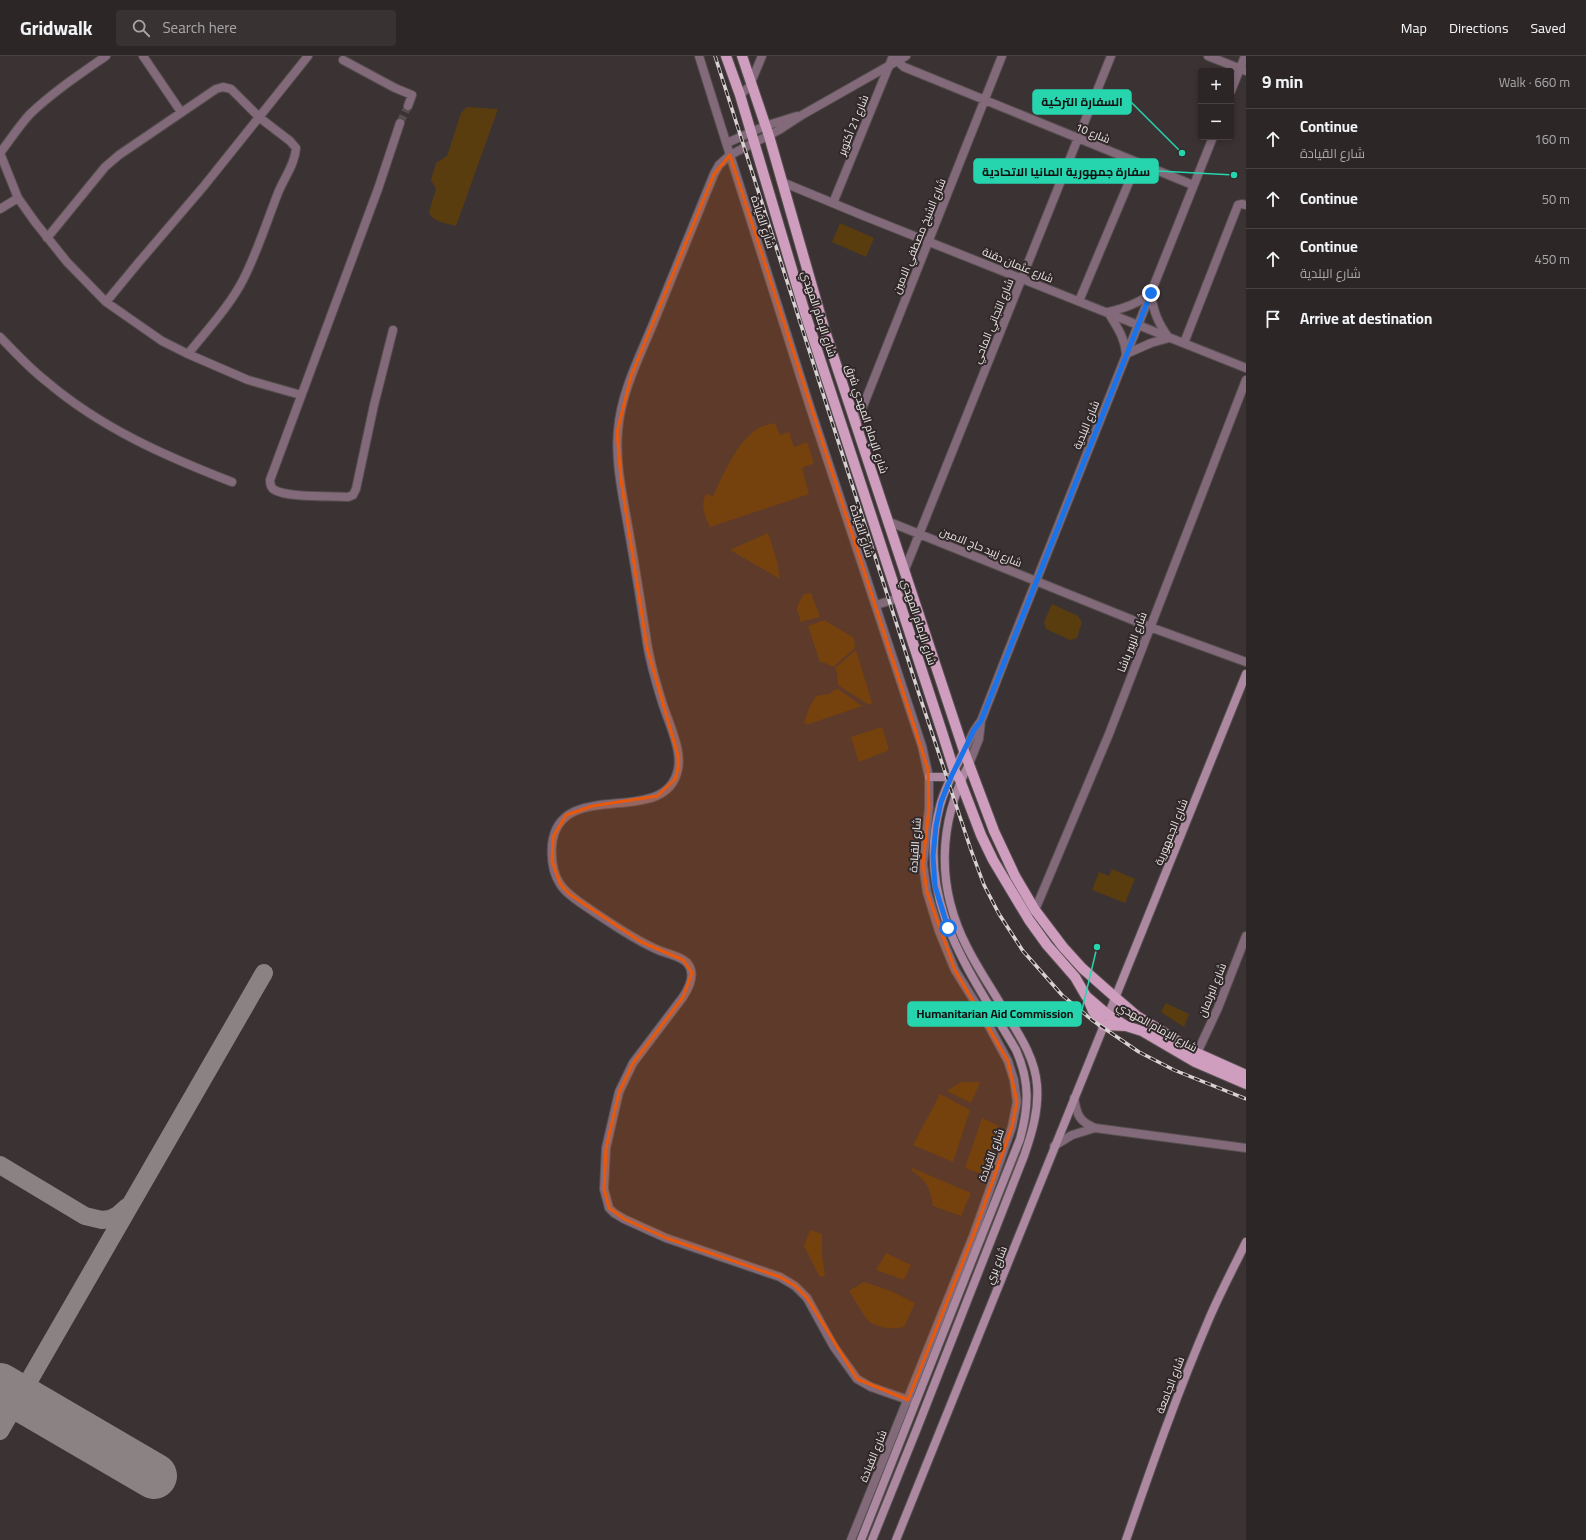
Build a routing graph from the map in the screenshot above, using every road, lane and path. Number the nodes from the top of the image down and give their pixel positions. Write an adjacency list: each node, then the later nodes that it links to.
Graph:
1 (106, 56): 34 (street)
2 (143, 56): 21 (street)
3 (308, 56): 22 (street)
4 (699, 56): 28 (street, شارع القيادة)
5 (726, 56): 18 (main road, شارع الإمام المهدي)
6 (742, 56): 16 (main road, شارع الإمام المهدي شرق)
7 (762, 56): 16 (street)
8 (906, 56): 14 (street)
9 (1002, 56): 19 (street, شارع الشيخ مصطفي الامين)
10 (1111, 56): 26 (street, شارع التجاني الماحي)
11 (1208, 56): 15 (street)
12 (1245, 56): 15 (street)
13 (343, 60): 20 (street)
14 (893, 61): 19 (street, شارع 10); 24 (street); 35 (street, شارع 21 أكتوبر)
15 (1243, 70): 17 (street)
16 (751, 82): 18 (street); 24 (main road, شارع الإمام المهدي شرق)
17 (1234, 86)
18 (740, 95): 25 (main road, شارع الإمام المهدي)
19 (984, 101): 26 (street, شارع 10); 39 (street, شارع الشيخ مصطفي الامين)
20 (408, 106)
21 (181, 112): 22 (street); 38 (street)
22 (260, 118): 43 (street); 50 (street)
23 (400, 124): 54 (street)
24 (767, 131): 25 (street); 29 (street); 32 (main road, شارع الإمام المهدي شرق)
25 (751, 132): 28 (street); 29 (main road, شارع الإمام المهدي)
26 (1077, 138): 31 (street, شارع 10); 40 (street, شارع التجاني الماحي)
27 (1212, 140): 33 (street, شارع البلدية)
28 (727, 143): 30 (street, شارع القيادة)
29 (754, 144): 30 (street); 62 (main road, شارع الإمام المهدي)
30 (730, 155): 63 (street, شارع القيادة); 90 (street)
31 (1137, 163): 33 (street, شارع 10); 42 (street)
32 (782, 182): 35 (street, شارع عثمان دقنة); 55 (main road, شارع الإمام المهدي شرق)
33 (1193, 185): 41 (street, شارع البلدية)
34 (18, 198): 37 (street); 38 (street)
35 (833, 203): 39 (street, شارع عثمان دقنة)
36 (1246, 205): 49 (street)
37 (0, 209)
38 (47, 238): 43 (street)
39 (929, 241): 40 (street, شارع عثمان دقنة); 55 (street, شارع الشيخ مصطفي الامين)
40 (1022, 278): 42 (street, شارع عثمان دقنة); 58 (street, شارع التجاني الماحي)
41 (1151, 293): 44 (street); 45 (street, شارع البلدية); 48 (street)
42 (1079, 301): 44 (street, شارع عثمان دقنة)
43 (106, 302): 50 (street)
44 (1108, 312): 45 (street, شارع عثمان دقنة); 51 (street)
45 (1138, 325): 48 (street, شارع عثمان دقنة); 51 (street, شارع البلدية)
46 (393, 330): 54 (street)
47 (0, 337): 56 (street)
48 (1169, 338): 49 (street, شارع عثمان دقنة); 51 (street)
49 (1184, 343): 52 (street, شارع عثمان دقنة)
50 (188, 354): 54 (street)
51 (1126, 354): 60 (street, شارع البلدية)
52 (1246, 368)
53 (1246, 380): 64 (street, شارع الزبير باشا)
54 (300, 395)
55 (856, 424): 57 (main road, شارع الإمام المهدي شرق)
56 (232, 482)
57 (888, 521): 58 (street, شارع زبيد حاج الامين); 59 (main road, شارع الإمام المهدي شرق)
58 (919, 534): 59 (street, شارع التجاني الماحي); 60 (street, شارع زبيد حاج الامين)
59 (904, 572): 61 (main road, شارع الإمام المهدي شرق)
60 (1036, 581): 64 (street, شارع زبيد حاج الامين); 67 (street, شارع البلدية)
61 (912, 594): 62 (street); 68 (main road, شارع الإمام المهدي شرق)
62 (899, 598): 63 (street); 71 (main road, شارع الإمام المهدي)
63 (876, 605): 70 (street, شارع القيادة)
64 (1150, 626): 65 (street, شارع زبيد حاج الامين); 72 (street, شارع الزبير باشا)
65 (1246, 662)
66 (1246, 674): 75 (main road, شارع الجمهورية)
67 (981, 721): 68 (street); 69 (street)
68 (964, 751): 69 (main road, شارع الإمام المهدي شرق); 71 (main road)
69 (969, 764): 71 (main road, شارع القيادة); 72 (main road, شارع الإمام المهدي)
70 (929, 776): 71 (main road); 87 (street, شارع القيادة)
71 (955, 776): 74 (main road, شارع الإمام المهدي); 88 (main road, شارع القيادة); 89 (main road, شارع القيادة)
72 (1035, 910): 75 (main road, شارع الإمام المهدي)
73 (1246, 936): 79 (street, شارع البرلمان)
74 (1086, 996): 76 (main road, شارع الإمام المهدي); 77 (main road)
75 (1116, 998): 76 (main road, شارع بري); 79 (main road, شارع الإمام المهدي)
76 (1107, 1014): 77 (main road, شارع بري); 78 (main road, شارع الإمام المهدي)
77 (1103, 1025): 78 (main road); 82 (main road, شارع بري)
78 (1126, 1026): 81 (main road, شارع الإمام المهدي)
79 (1198, 1053): 80 (main road, شارع الإمام المهدي)
80 (1246, 1075)
81 (1246, 1084)
82 (1074, 1098): 83 (street); 84 (main road, شارع بري)
83 (1095, 1128): 84 (street); 85 (street)
84 (1054, 1146): 95 (main road, شارع بري)
85 (1246, 1148)
86 (1246, 1242): 96 (main road, شارع الجامعة)
87 (963, 1261): 88 (street); 90 (street, شارع القيادة)
88 (971, 1264): 89 (street); 91 (main road, شارع القيادة)
89 (981, 1268): 94 (main road, شارع القيادة)
90 (908, 1400): 91 (street); 92 (street, شارع القيادة)
91 (916, 1403): 93 (main road, شارع القيادة)
92 (851, 1540)
93 (861, 1540)
94 (872, 1540)
95 (896, 1540)
96 (1126, 1540)

